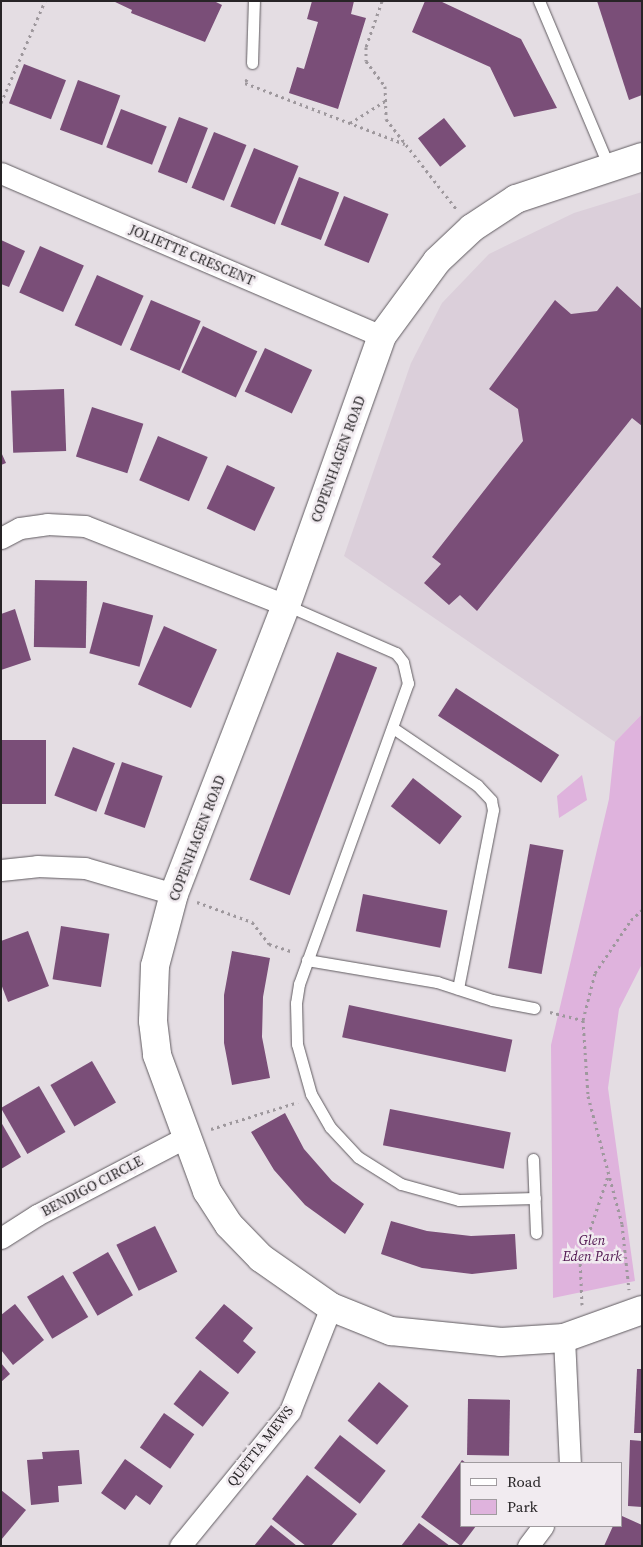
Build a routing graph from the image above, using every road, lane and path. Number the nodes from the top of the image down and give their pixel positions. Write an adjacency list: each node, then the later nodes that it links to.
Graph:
1 (45, 1): 7 (path)
2 (254, 1): 5 (lane)
3 (382, 1): 6 (path)
4 (539, 1): 11 (lane)
5 (252, 64): 8 (path)
6 (386, 101): 8 (path); 9 (path)
7 (1, 103)
8 (350, 123): 9 (path)
9 (406, 144): 13 (path)
10 (642, 157): 11 (street, COPENHAGEN ROAD)
11 (608, 167): 13 (street, COPENHAGEN ROAD)
12 (1, 173): 14 (street, JOLIETTE CRESCENT)
13 (472, 228): 14 (street, COPENHAGEN ROAD)
14 (382, 336): 16 (street, COPENHAGEN ROAD)
15 (1, 538): 16 (street)
16 (286, 605): 17 (lane); 19 (street, COPENHAGEN ROAD)
17 (393, 728): 21 (lane); 22 (lane)
18 (1, 870): 19 (street)
19 (174, 894): 21 (path); 26 (street, COPENHAGEN ROAD)
20 (642, 910): 24 (path)
21 (307, 958): 22 (lane); 25 (lane)
22 (458, 989): 23 (lane)
23 (534, 1008): 24 (path)
24 (583, 1020): 28 (path)
25 (312, 1097): 26 (path); 29 (lane)
26 (186, 1136): 31 (street, BENDIGO CIRCLE); 32 (street, COPENHAGEN ROAD)
27 (533, 1159): 29 (lane)
28 (608, 1175): 33 (path); 34 (path)
29 (534, 1198): 30 (lane)
30 (536, 1233)
31 (1, 1238)
32 (331, 1307): 35 (street, COPENHAGEN ROAD); 38 (street, QUETTA MEWS)
33 (637, 1311): 34 (street, COPENHAGEN ROAD)
34 (593, 1326): 35 (street, COPENHAGEN ROAD)
35 (564, 1338): 36 (street)
36 (570, 1462)
37 (542, 1527): 39 (street)
38 (180, 1546)
39 (528, 1546)

